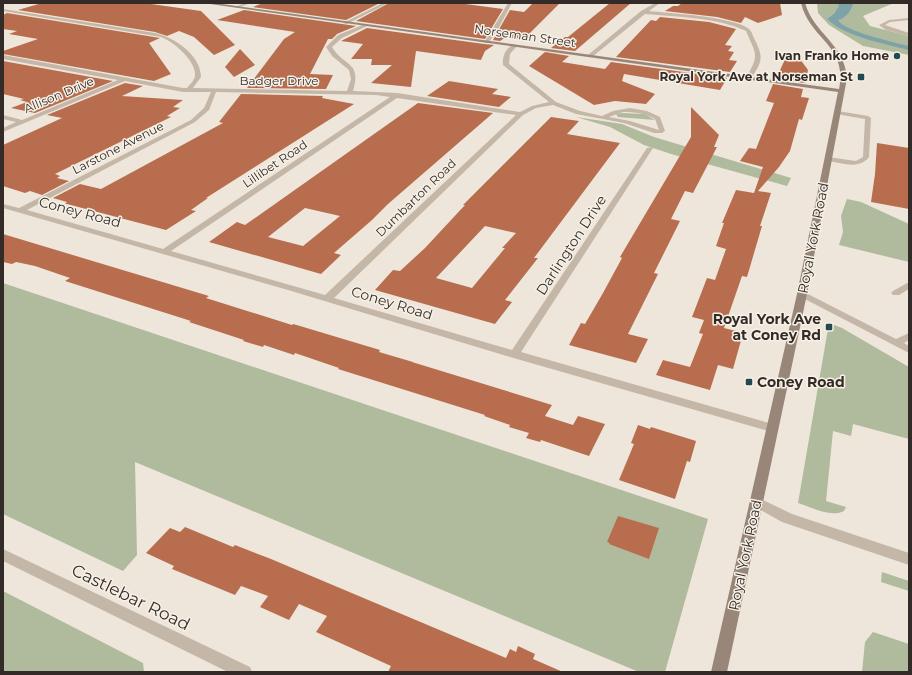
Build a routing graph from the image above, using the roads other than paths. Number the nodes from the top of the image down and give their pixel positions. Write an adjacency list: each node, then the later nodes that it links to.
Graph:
1 (205, 3): 7 (main road, Norseman Street)
2 (249, 3): 7 (street)
3 (386, 3): 11 (street)
4 (509, 3): 14 (street)
5 (658, 3): 9 (street)
6 (803, 3): 22 (main road, Royal York Road)
7 (237, 7): 11 (main road, Norseman Street)
8 (3, 10): 20 (street)
9 (643, 12): 16 (street); 18 (street)
10 (909, 19): 13 (street)
11 (344, 22): 12 (main road, Norseman Street)
12 (365, 25): 14 (main road, Norseman Street); 23 (street)
13 (909, 35)
14 (486, 42): 15 (main road, Norseman Street)
15 (514, 46): 16 (main road, Norseman Street); 25 (street)
16 (590, 56): 18 (main road, Norseman Street)
17 (3, 57): 19 (street, Badger Drive)
18 (750, 78): 22 (main road, Norseman Street)
19 (123, 80): 20 (street, Badger Drive); 30 (street, Allison Drive)
20 (189, 90): 21 (street, Badger Drive)
21 (214, 91): 23 (street, Badger Drive); 35 (street, Larstone Avenue)
22 (842, 91): 27 (main road, Royal York Road)
23 (350, 92): 24 (street, Badger Drive)
24 (397, 95): 26 (street, Badger Drive); 36 (street, Lillibet Road)
25 (554, 102): 26 (street); 29 (street)
26 (521, 114): 38 (street, Dumbarton Road)
27 (838, 114): 33 (main road, Royal York Road); 33 (street)
28 (3, 117): 30 (street)
29 (603, 118): 29 (street)
30 (23, 122): 31 (street, Allison Drive)
31 (3, 130)
32 (650, 148): 42 (street, Darlington Drive)
33 (828, 159): 37 (main road, Royal York Road)
34 (3, 206): 35 (street, Coney Road)
35 (20, 211): 36 (street, Coney Road)
36 (164, 251): 38 (street, Coney Road)
37 (802, 294): 40 (street); 43 (main road, Royal York Road)
38 (327, 299): 42 (street, Coney Road)
39 (909, 336): 40 (street)
40 (897, 343): 41 (street)
41 (909, 350)
42 (514, 355): 43 (street, Coney Road)
43 (772, 428): 44 (main road, Royal York Road)
44 (757, 502): 46 (street); 48 (main road, Royal York Road)
45 (3, 555): 47 (street, Castlebar Road)
46 (909, 558)
47 (244, 672)
48 (719, 672)

